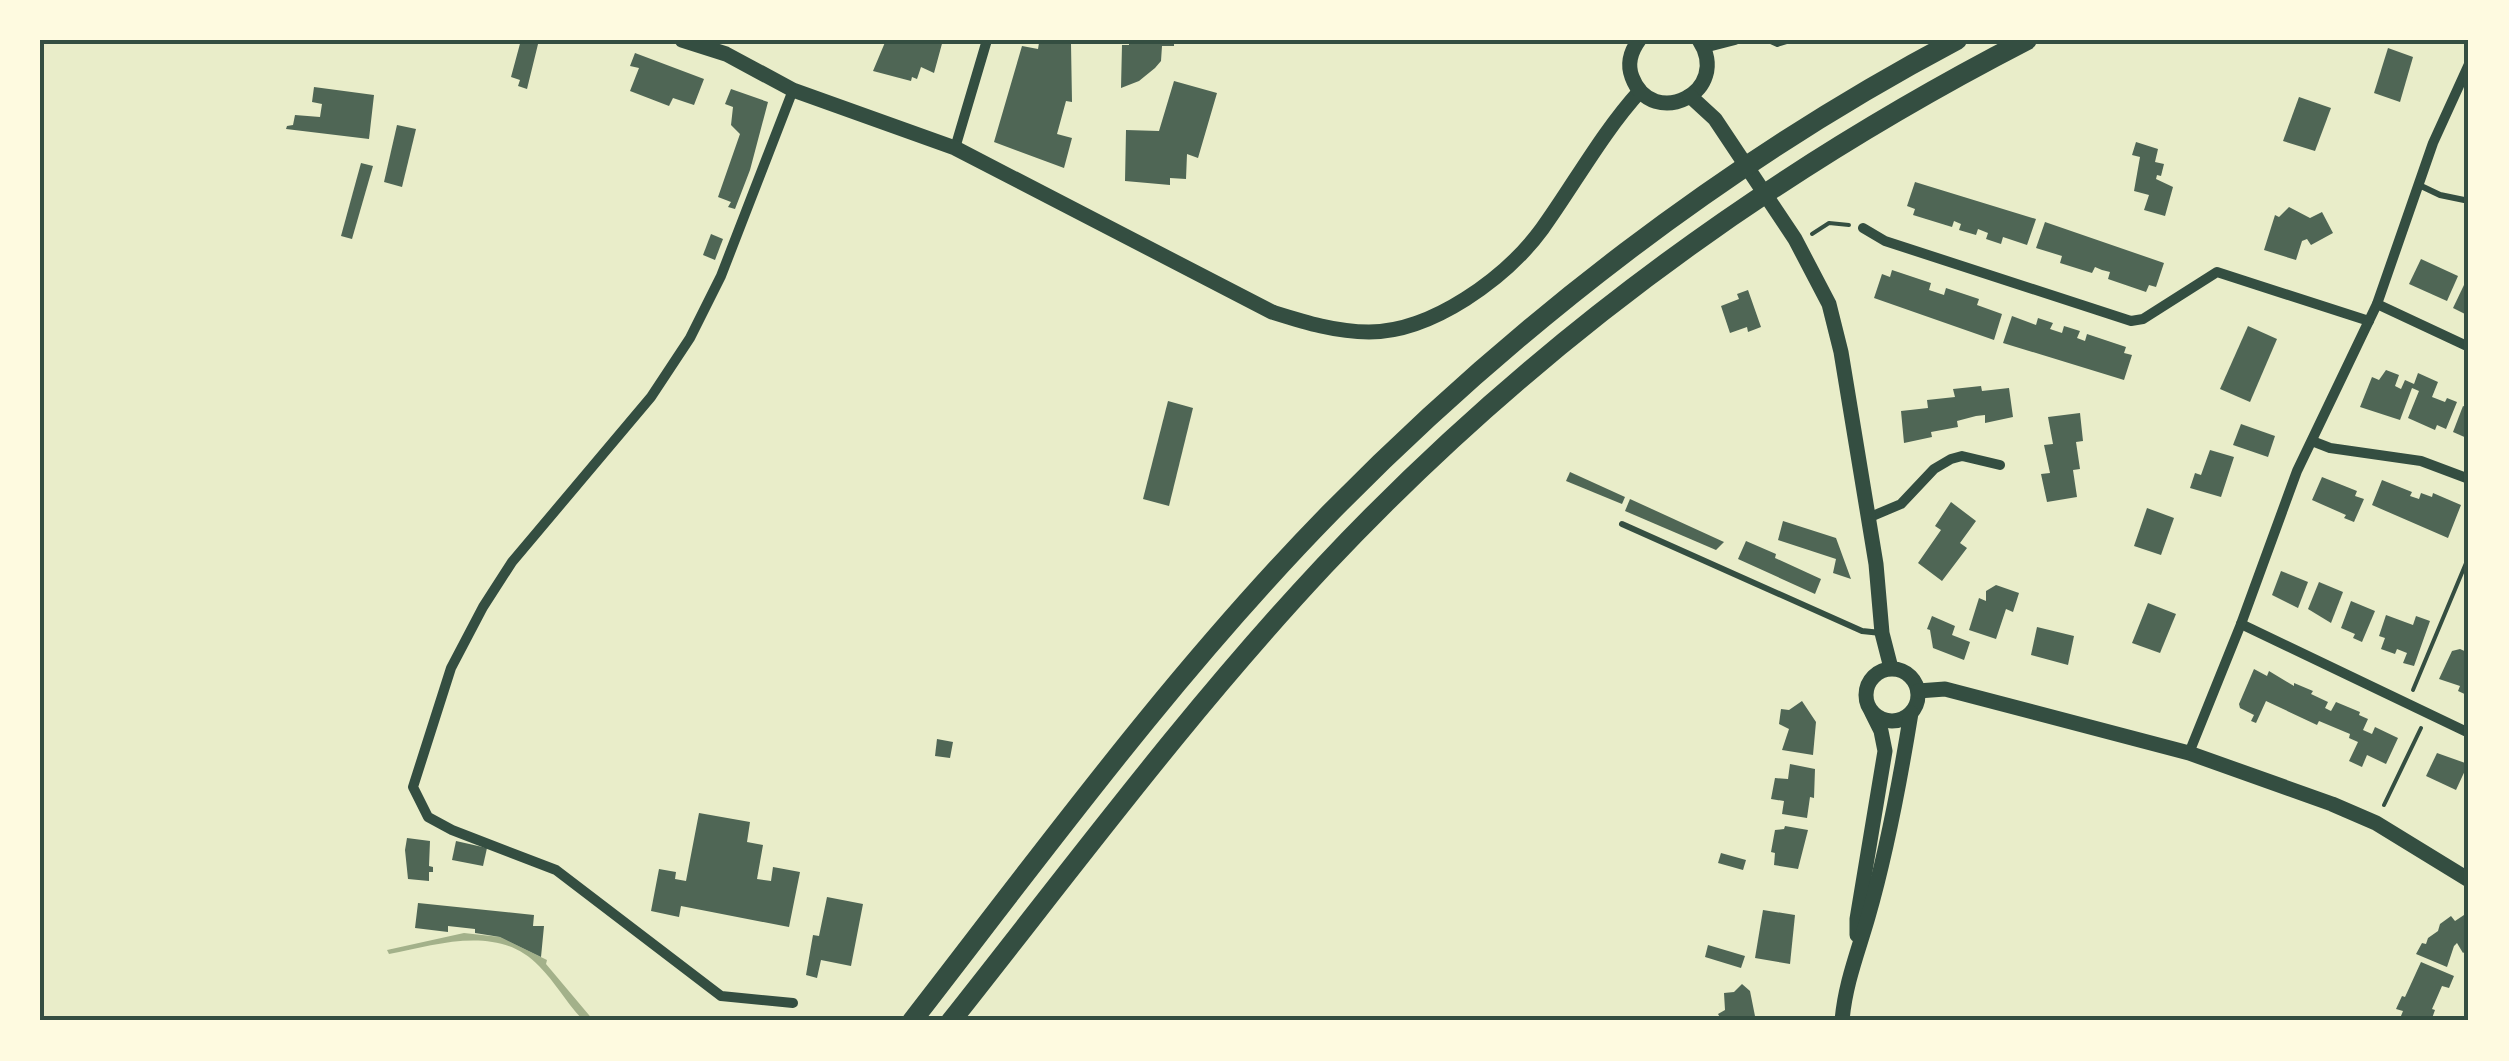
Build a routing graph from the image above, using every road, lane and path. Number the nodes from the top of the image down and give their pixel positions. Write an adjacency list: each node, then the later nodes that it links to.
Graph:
1 (682, 40): 10 (street)
2 (987, 40): 15 (street)
3 (1638, 40): 13 (street)
4 (1735, 40): 9 (street)
5 (1766, 40): 6 (path)
6 (1793, 40)
7 (1957, 40): 43 (highway)
8 (2027, 40): 44 (highway)
9 (1701, 44): 14 (street)
10 (729, 47): 12 (street)
11 (2469, 64): 16 (street)
12 (793, 90): 15 (street); 42 (street)
13 (1640, 91): 14 (street); 15 (street)
14 (1690, 96): 19 (street)
15 (955, 148)
16 (2418, 184): 17 (lane); 20 (street)
17 (2469, 201)
18 (1863, 228): 19 (path); 21 (street)
19 (1796, 241): 26 (street)
20 (2378, 304): 21 (street); 22 (street)
21 (2369, 321): 23 (street)
22 (2469, 347)
23 (2312, 441): 25 (street); 29 (street)
24 (2000, 465): 26 (street)
25 (2469, 479)
26 (1868, 518): 30 (street)
27 (1622, 524): 30 (lane)
28 (2469, 556): 33 (path)
29 (2241, 624): 37 (street); 38 (street)
30 (1882, 634): 31 (street)
31 (1891, 668): 32 (street); 34 (street)
32 (1918, 690): 35 (street); 38 (street)
33 (2411, 695)
34 (1872, 713): 35 (street); 41 (street)
35 (1911, 713): 41 (street)
36 (2423, 724): 39 (path)
37 (2469, 733)
38 (2189, 753): 40 (street)
39 (2380, 815)
40 (2469, 880)
41 (1857, 944): 45 (street)
42 (793, 1003)
43 (912, 1021)
44 (951, 1021)
45 (1842, 1021)

